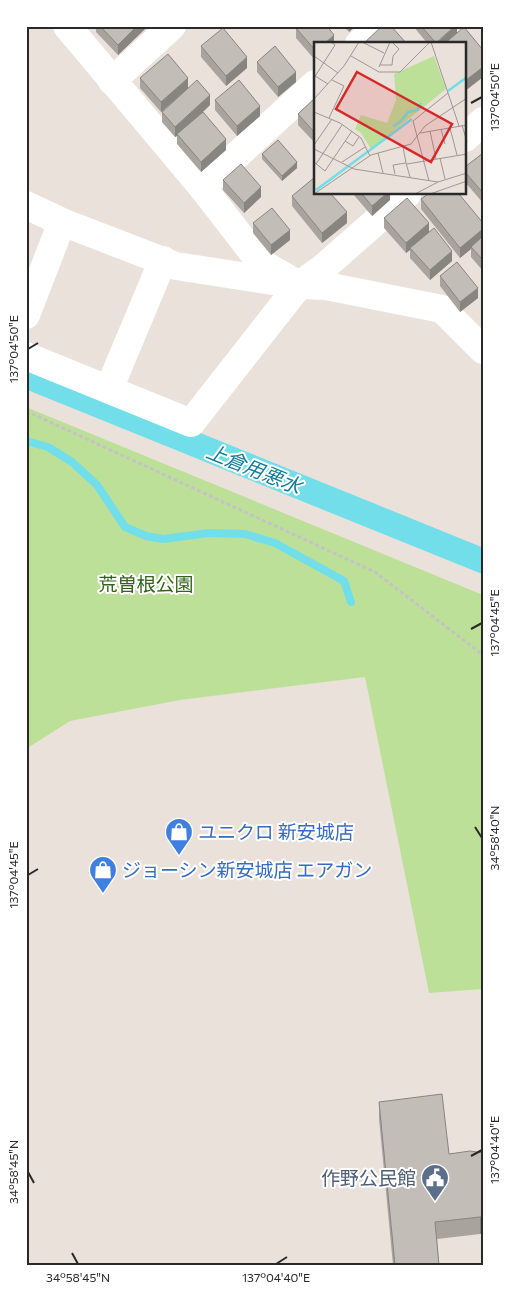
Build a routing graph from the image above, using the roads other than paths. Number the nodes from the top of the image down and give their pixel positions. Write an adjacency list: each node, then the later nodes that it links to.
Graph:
1 (67, 26): 5 (street)
2 (172, 26): 5 (street)
3 (378, 26): 4 (street)
4 (361, 42)
5 (112, 81): 9 (street)
6 (314, 85): 9 (street)
7 (483, 121): 8 (street)
8 (466, 137)
9 (202, 187): 14 (street)
10 (406, 195): 14 (street)
11 (26, 205): 12 (street)
12 (62, 222): 13 (street); 15 (street)
13 (163, 260): 14 (street); 18 (street)
14 (299, 285): 16 (street); 18 (street)
15 (26, 315)
16 (483, 350)
17 (26, 356): 18 (street)
18 (109, 389)

